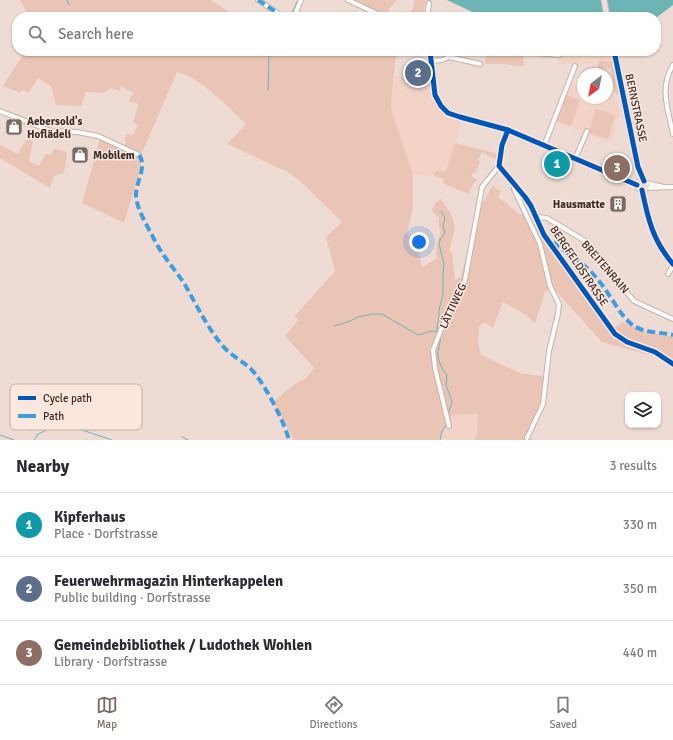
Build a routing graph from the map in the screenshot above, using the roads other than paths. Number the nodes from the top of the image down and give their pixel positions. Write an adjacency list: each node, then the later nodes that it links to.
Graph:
1 (258, 0): 6 (street)
2 (301, 0): 7 (street)
3 (348, 0): 8 (street)
4 (604, 0): 10 (main road)
5 (429, 3): 9 (street)
6 (276, 12)
7 (296, 12)
8 (373, 12)
9 (428, 12)
10 (607, 12)
11 (430, 56): 13 (street)
12 (615, 56): 25 (main road, BERNSTRASSE)
13 (431, 62): 14 (street); 18 (street)
14 (480, 64)
15 (673, 65): 20 (street)
16 (575, 66): 21 (street)
17 (0, 111): 22 (street)
18 (508, 130): 21 (street); 24 (street)
19 (587, 132): 23 (street)
20 (673, 134)
21 (544, 146): 23 (street)
22 (139, 155)
23 (575, 159): 27 (street)
24 (499, 166): 26 (street, BERGFELDSTRASSE); 35 (street, LÄTTIWEG)
25 (638, 167): 27 (main road, BERNSTRASSE); 28 (main road, BERNSTRASSE)
26 (514, 184): 30 (street, BERGFELDSTRASSE); 36 (street)
27 (637, 184): 28 (main road); 28 (main road)
28 (645, 185): 29 (street); 31 (main road, BERNSTRASSE)
29 (673, 187)
30 (536, 217): 33 (street, BREITENRAIN); 34 (street, BERGFELDSTRASSE)
31 (673, 265): 32 (street)
32 (668, 274)
33 (673, 319)
34 (673, 364)
35 (449, 426)
36 (527, 438)

